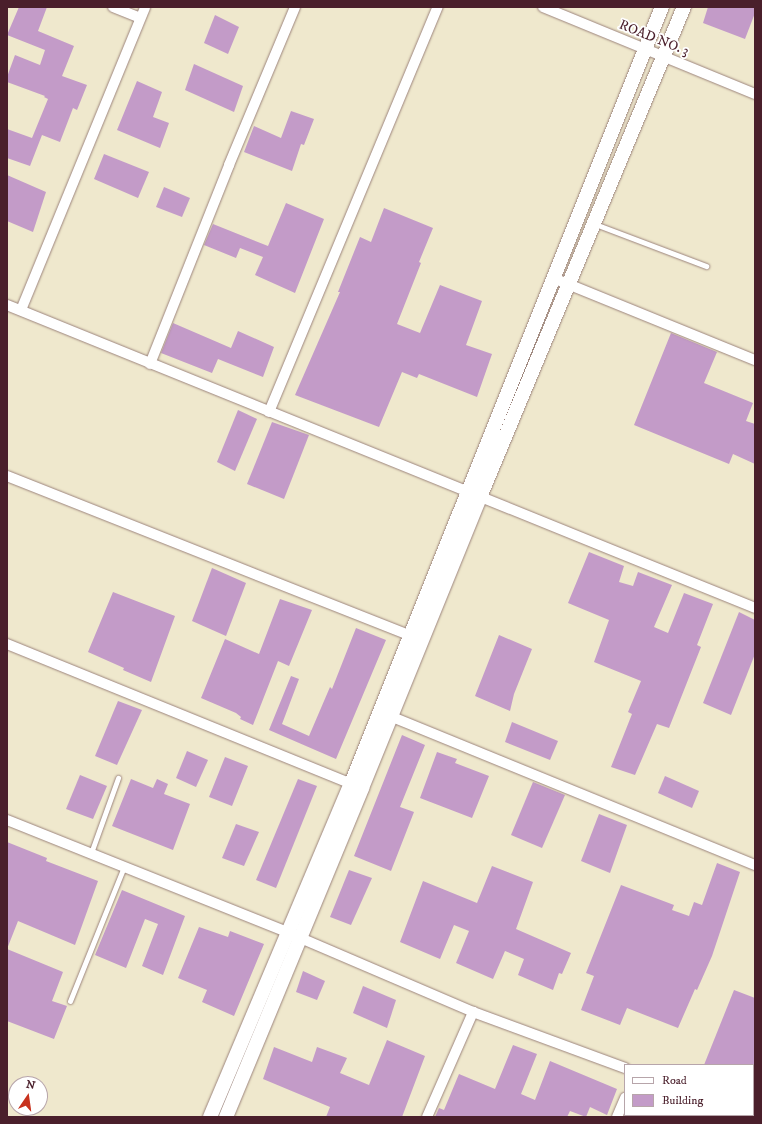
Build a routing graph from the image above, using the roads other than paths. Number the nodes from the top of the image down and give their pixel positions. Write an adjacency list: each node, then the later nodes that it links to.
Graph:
1 (113, 7): 8 (street)
2 (145, 7): 8 (street)
3 (295, 7): 21 (street)
4 (438, 7): 22 (street)
5 (543, 7): 9 (street, ROAD NO. 3)
6 (662, 7): 9 (main road)
7 (684, 7): 10 (main road)
8 (140, 18): 17 (street)
9 (645, 49): 10 (street, ROAD NO. 3); 14 (main road)
10 (664, 57): 11 (street, ROAD NO. 3); 12 (main road)
11 (755, 94)
12 (595, 224): 13 (lane); 15 (main road)
13 (706, 266)
14 (553, 278): 15 (street); 18 (main road)
15 (570, 285): 19 (main road); 20 (street)
16 (7, 305): 17 (street)
17 (21, 310): 21 (street)
18 (538, 317): 19 (main road); 24 (main road)
19 (553, 324): 24 (main road)
20 (755, 360)
21 (150, 364): 22 (street)
22 (269, 412): 24 (street)
23 (7, 476): 26 (street)
24 (474, 494): 25 (street); 26 (main road)
25 (755, 608)
26 (416, 639): 28 (main road)
27 (7, 644): 30 (street)
28 (386, 715): 30 (main road); 33 (street)
29 (118, 778): 32 (lane)
30 (357, 786): 35 (main road)
31 (7, 820): 32 (street)
32 (91, 853): 34 (street)
33 (755, 865)
34 (124, 867): 35 (street); 36 (lane)
35 (295, 935): 37 (street); 39 (main road)
36 (70, 1002)
37 (473, 1012): 38 (street); 43 (street)
38 (624, 1068)
39 (237, 1071): 41 (main road); 42 (main road)
40 (624, 1100): 44 (street)
41 (210, 1117)
42 (226, 1117)
43 (426, 1117)
44 (617, 1117)

